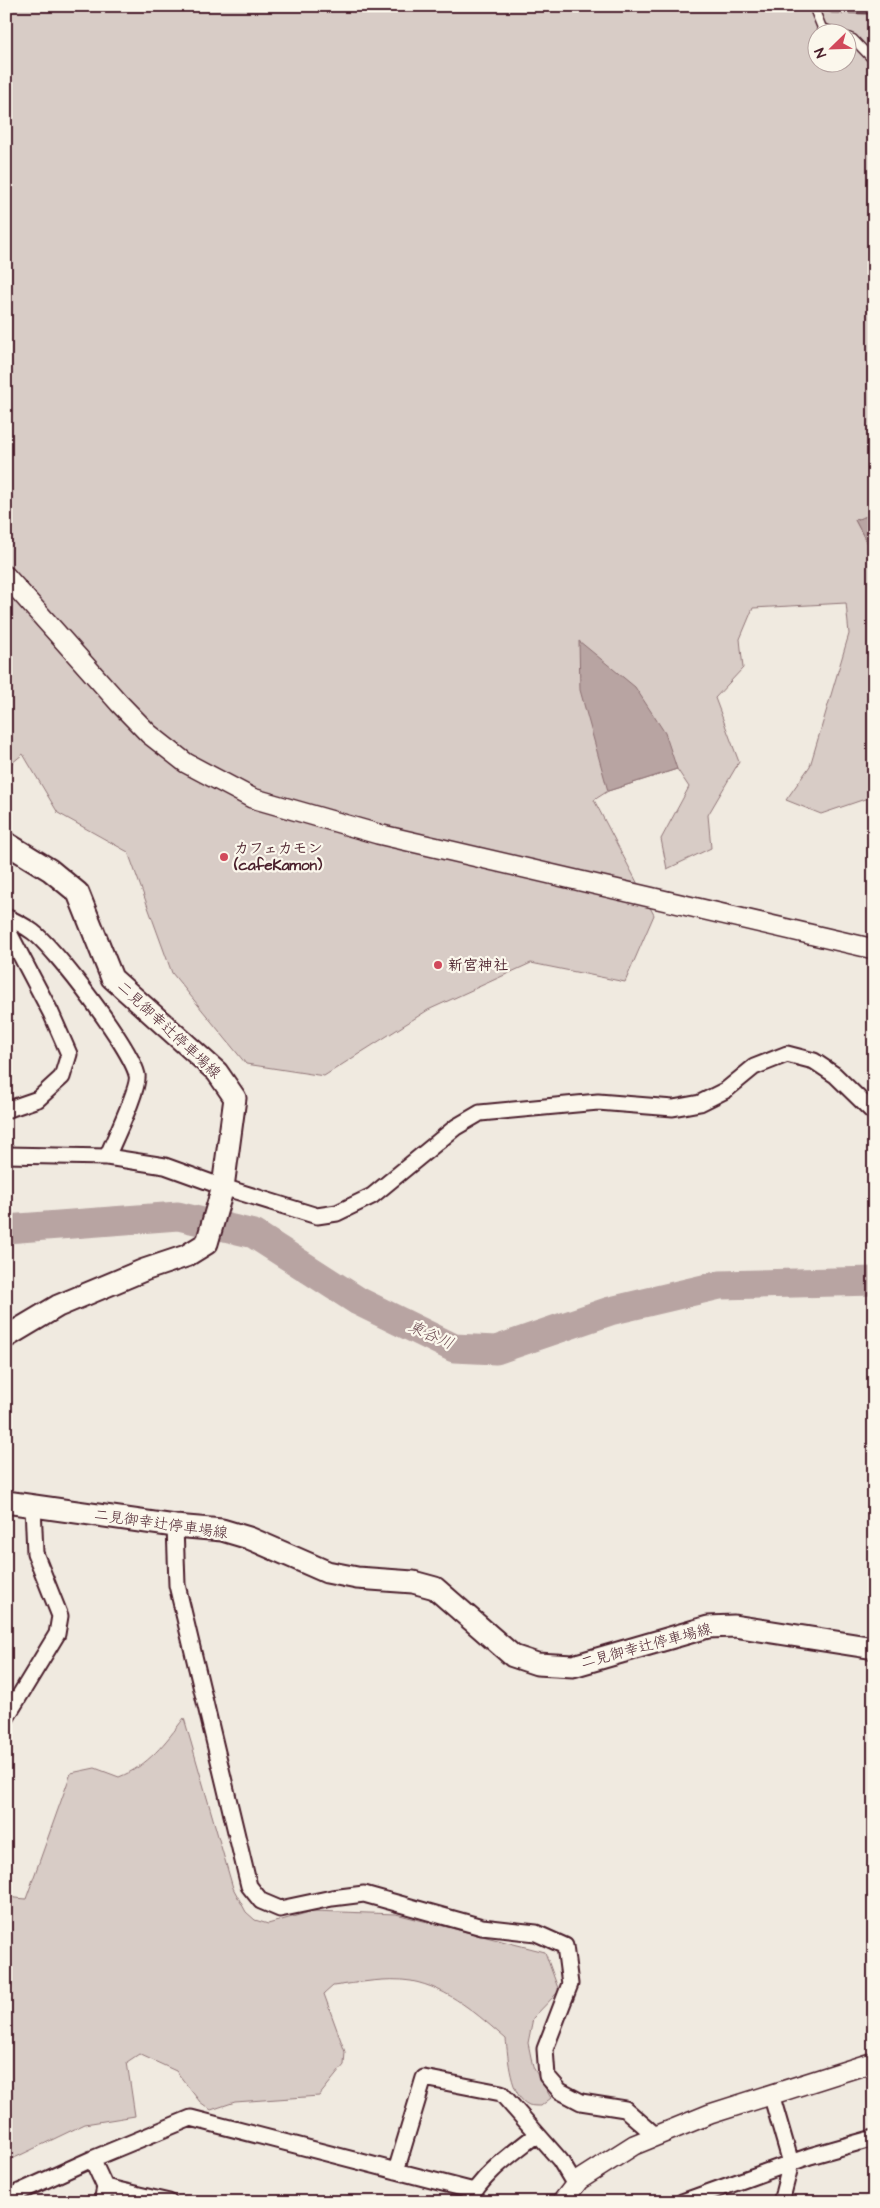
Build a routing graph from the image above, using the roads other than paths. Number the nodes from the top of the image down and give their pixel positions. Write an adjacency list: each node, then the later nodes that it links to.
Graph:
1 (799, 6): 2 (lane)
2 (805, 6)
3 (814, 6): 6 (lane)
4 (829, 6): 5 (lane)
5 (874, 9)
6 (820, 22)
7 (858, 44): 8 (lane)
8 (874, 61)
9 (6, 576): 13 (street)
10 (6, 843): 18 (main road, 二見御幸辻停車場線)
11 (6, 917): 17 (street)
12 (6, 927): 14 (street)
13 (874, 949)
14 (6, 1110)
15 (874, 1113): 18 (street)
16 (6, 1155): 17 (street)
17 (108, 1157): 18 (street)
18 (223, 1187): 19 (main road, 二見御幸辻停車場線)
19 (6, 1338)
20 (6, 1502): 21 (main road, 二見御幸辻停車場線)
21 (33, 1506): 22 (main road, 二見御幸辻停車場線); 24 (street)
22 (175, 1526): 23 (main road, 二見御幸辻停車場線); 28 (street)
23 (874, 1648)
24 (6, 1718)
25 (874, 2062): 26 (street)
26 (771, 2094): 28 (street); 31 (street)
27 (537, 2134): 32 (street); 33 (street); 35 (street)
28 (656, 2136): 33 (street)
29 (874, 2138): 31 (street)
30 (92, 2159): 32 (street); 34 (street); 36 (street)
31 (791, 2163): 37 (street); 40 (street)
32 (396, 2171): 35 (street)
33 (575, 2185): 39 (street)
34 (103, 2194): 38 (street)
35 (471, 2196)
36 (6, 2198)
37 (685, 2201)
38 (169, 2202)
39 (562, 2202)
40 (781, 2202)

